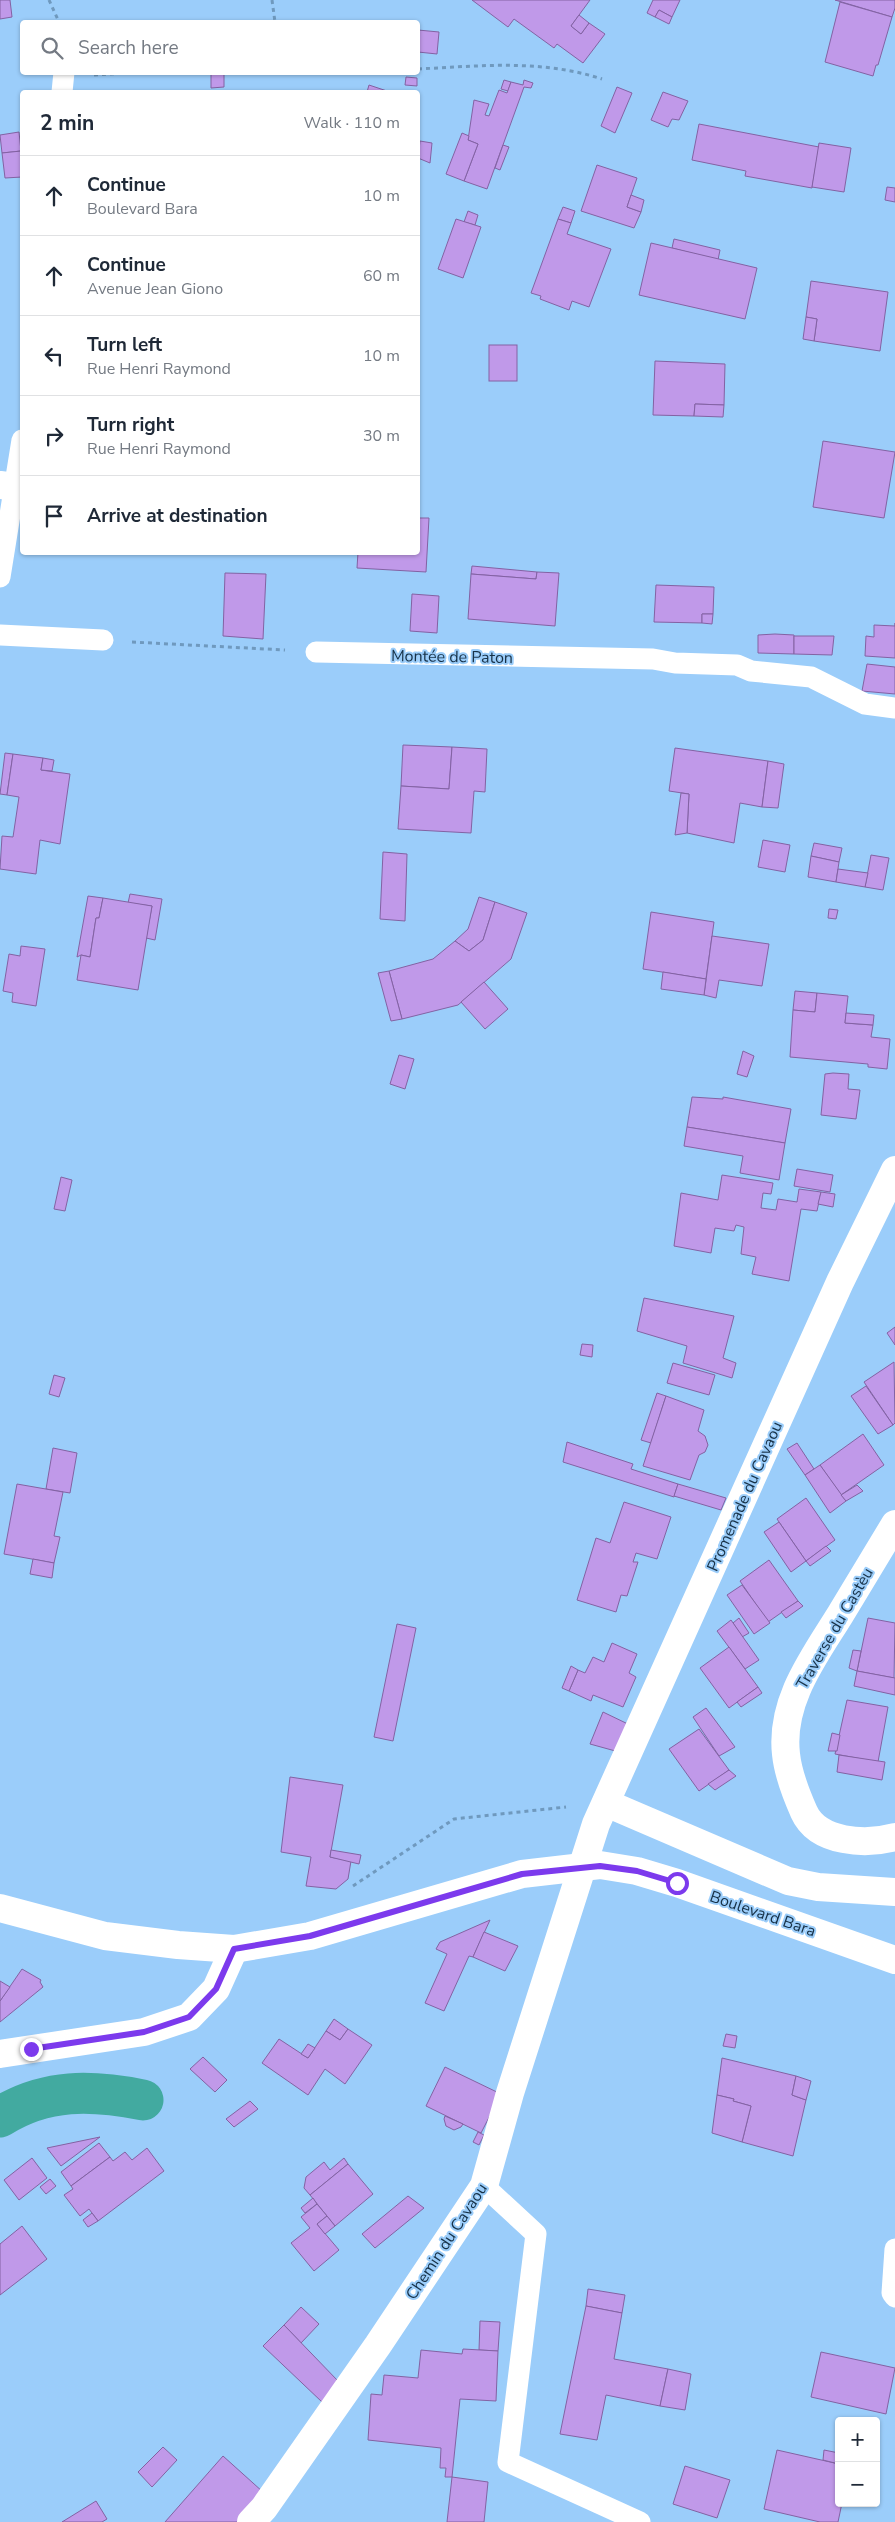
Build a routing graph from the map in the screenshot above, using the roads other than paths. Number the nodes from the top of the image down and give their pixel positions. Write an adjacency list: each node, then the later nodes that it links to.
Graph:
1 (20, 447): 2 (lane)
2 (8, 486): 3 (lane)
3 (0, 577)
4 (0, 635): 5 (lane)
5 (103, 640)
6 (316, 652): 7 (lane, Montée de Paton)
7 (895, 708)
8 (895, 1170): 10 (street, Promenade du Cavaou)
9 (895, 1524): 11 (street, Traverse du Castèu)
10 (601, 1813): 12 (street); 13 (street, Promenade du Cavaou)
11 (895, 1837)
12 (895, 1892)
13 (573, 1893): 18 (street, Chemin du Cavaou)
14 (0, 1908): 15 (street, Boulevard Bara)
15 (234, 1949): 16 (street, Boulevard Bara); 17 (street)
16 (895, 1960)
17 (0, 2054)
18 (484, 2186): 21 (street, Chemin du Cavaou); 22 (lane)
19 (895, 2249): 20 (lane)
20 (895, 2297)
21 (251, 2522)
22 (640, 2522)

